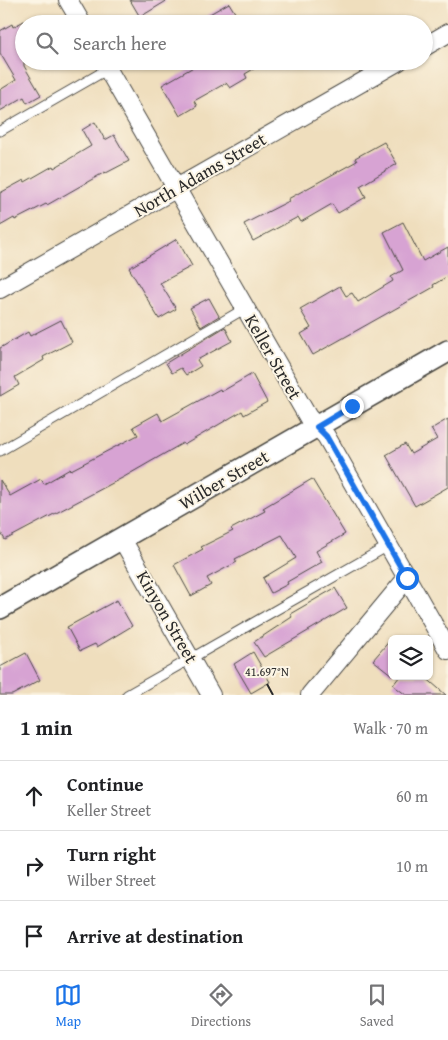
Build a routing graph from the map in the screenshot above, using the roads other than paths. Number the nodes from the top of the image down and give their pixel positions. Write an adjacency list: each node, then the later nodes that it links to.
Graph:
1 (68, 0): 2 (street)
2 (77, 15)
3 (448, 34): 4 (street)
4 (433, 42)
5 (98, 70): 8 (lane)
6 (109, 70): 9 (street, Keller Street)
7 (383, 70): 9 (street, North Adams Street)
8 (0, 131)
9 (176, 189): 10 (street, North Adams Street); 11 (street, Keller Street)
10 (0, 289)
11 (244, 309): 13 (street, Keller Street); 14 (lane)
12 (448, 351): 13 (street, Wilber Street)
13 (317, 427): 15 (street, Wilber Street); 16 (street, Keller Street)
14 (0, 451)
15 (122, 539): 18 (street, Wilber Street); 20 (street, Kinyon Street)
16 (388, 546): 17 (street, Keller Street); 20 (lane)
17 (407, 578): 19 (street, Keller Street); 23 (street)
18 (0, 608)
19 (448, 650)
20 (191, 659): 21 (lane); 22 (street, Kinyon Street)
21 (127, 695)
22 (211, 695)
23 (310, 695)

